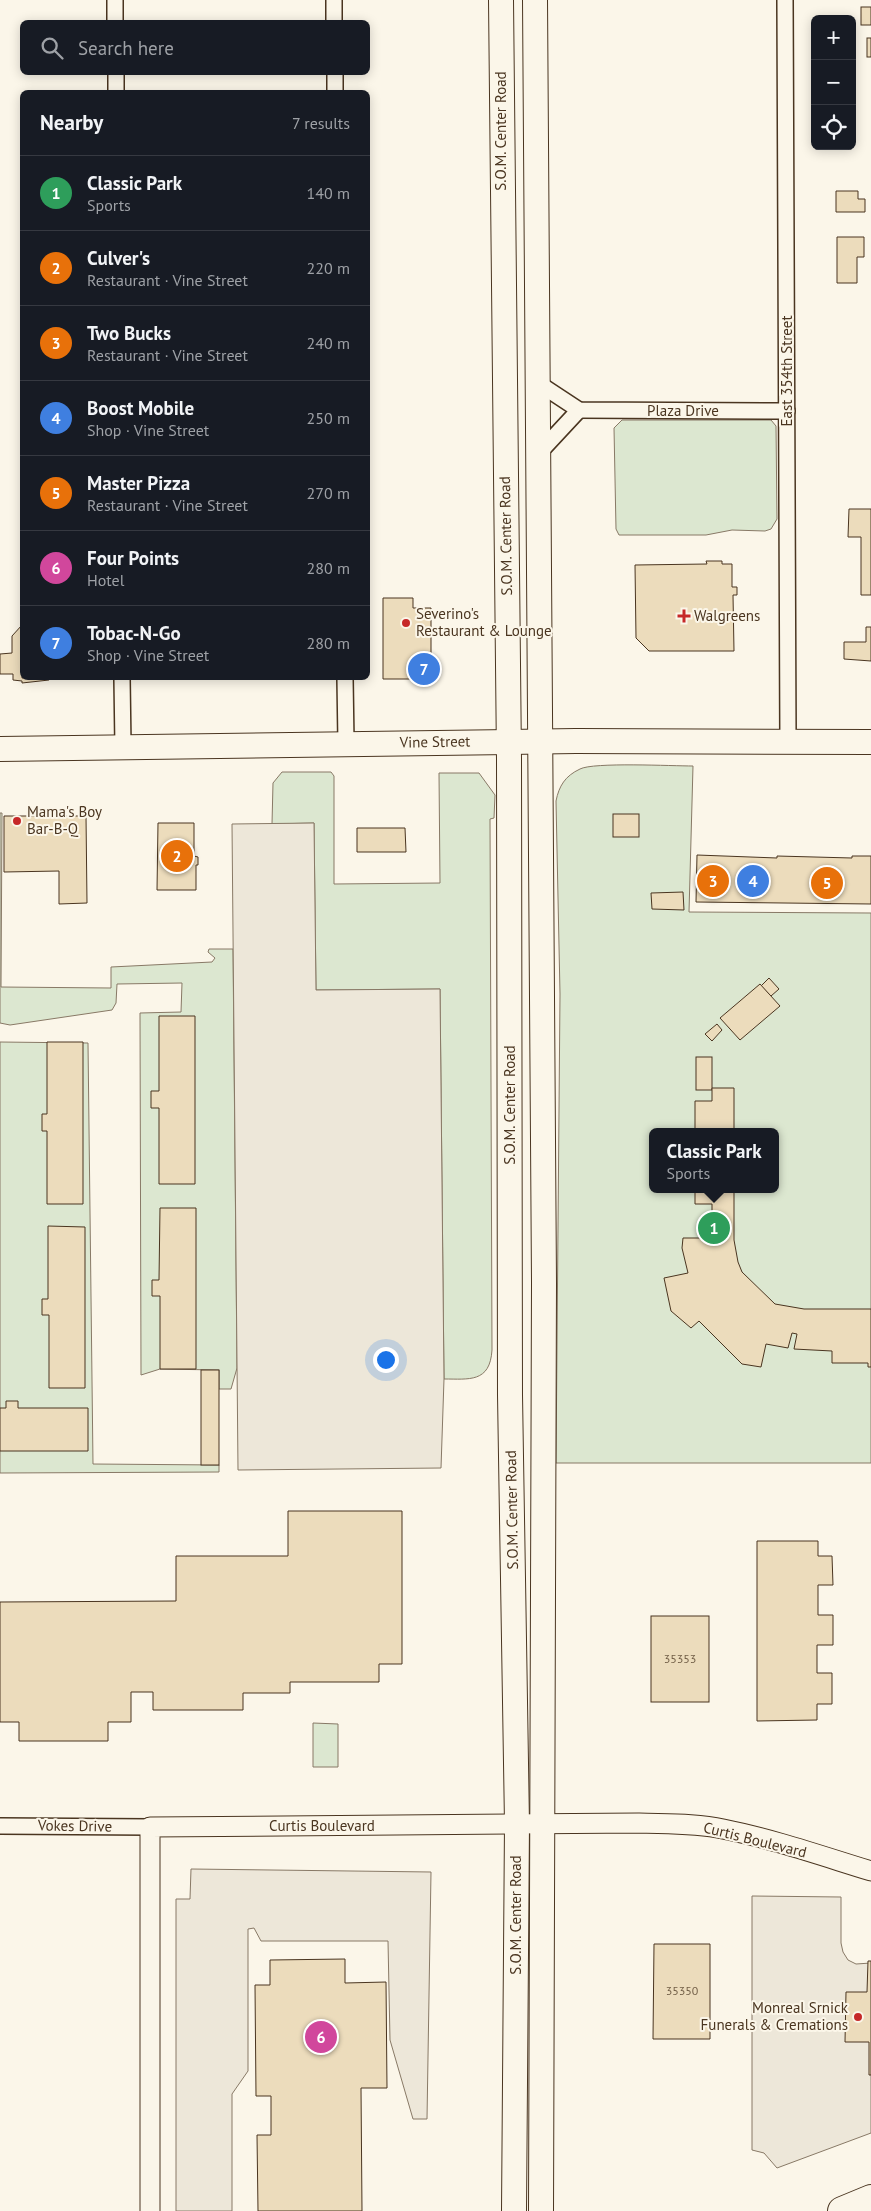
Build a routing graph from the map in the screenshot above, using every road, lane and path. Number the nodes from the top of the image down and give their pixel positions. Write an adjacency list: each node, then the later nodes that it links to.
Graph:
1 (115, 0): 6 (street)
2 (334, 0): 7 (street)
3 (501, 0): 19 (main road, S.O.M. Center Road)
4 (535, 0): 12 (main road, S.O.M. Center Road)
5 (786, 0): 14 (street, East 354th Street)
6 (116, 20)
7 (334, 20)
8 (116, 75): 10 (street)
9 (335, 75): 11 (street)
10 (116, 90)
11 (335, 90)
12 (538, 383): 13 (street); 15 (main road, S.O.M. Center Road)
13 (579, 410): 14 (street, Plaza Drive); 15 (street)
14 (787, 411): 18 (street, East 354th Street)
15 (539, 453): 20 (main road, S.O.M. Center Road)
16 (122, 680): 23 (street)
17 (345, 680): 22 (street)
18 (788, 741): 20 (main road, Vine Street); 21 (main road, Vine Street)
19 (509, 742): 20 (main road, Vine Street); 22 (main road, Vine Street); 25 (main road, S.O.M. Center Road)
20 (541, 742): 26 (main road, S.O.M. Center Road)
21 (871, 742)
22 (346, 743): 23 (main road, Vine Street)
23 (123, 747): 24 (main road, Vine Street)
24 (0, 748)
25 (517, 1824): 26 (street, Curtis Boulevard); 28 (street, Curtis Boulevard); 32 (main road, S.O.M. Center Road)
26 (541, 1824): 29 (street, Curtis Boulevard); 33 (main road, S.O.M. Center Road)
27 (0, 1826): 28 (street, Vokes Drive)
28 (150, 1827): 31 (street)
29 (871, 1871)
30 (871, 2199): 34 (highway)
31 (150, 2211)
32 (514, 2211)
33 (541, 2211)
34 (842, 2211)

